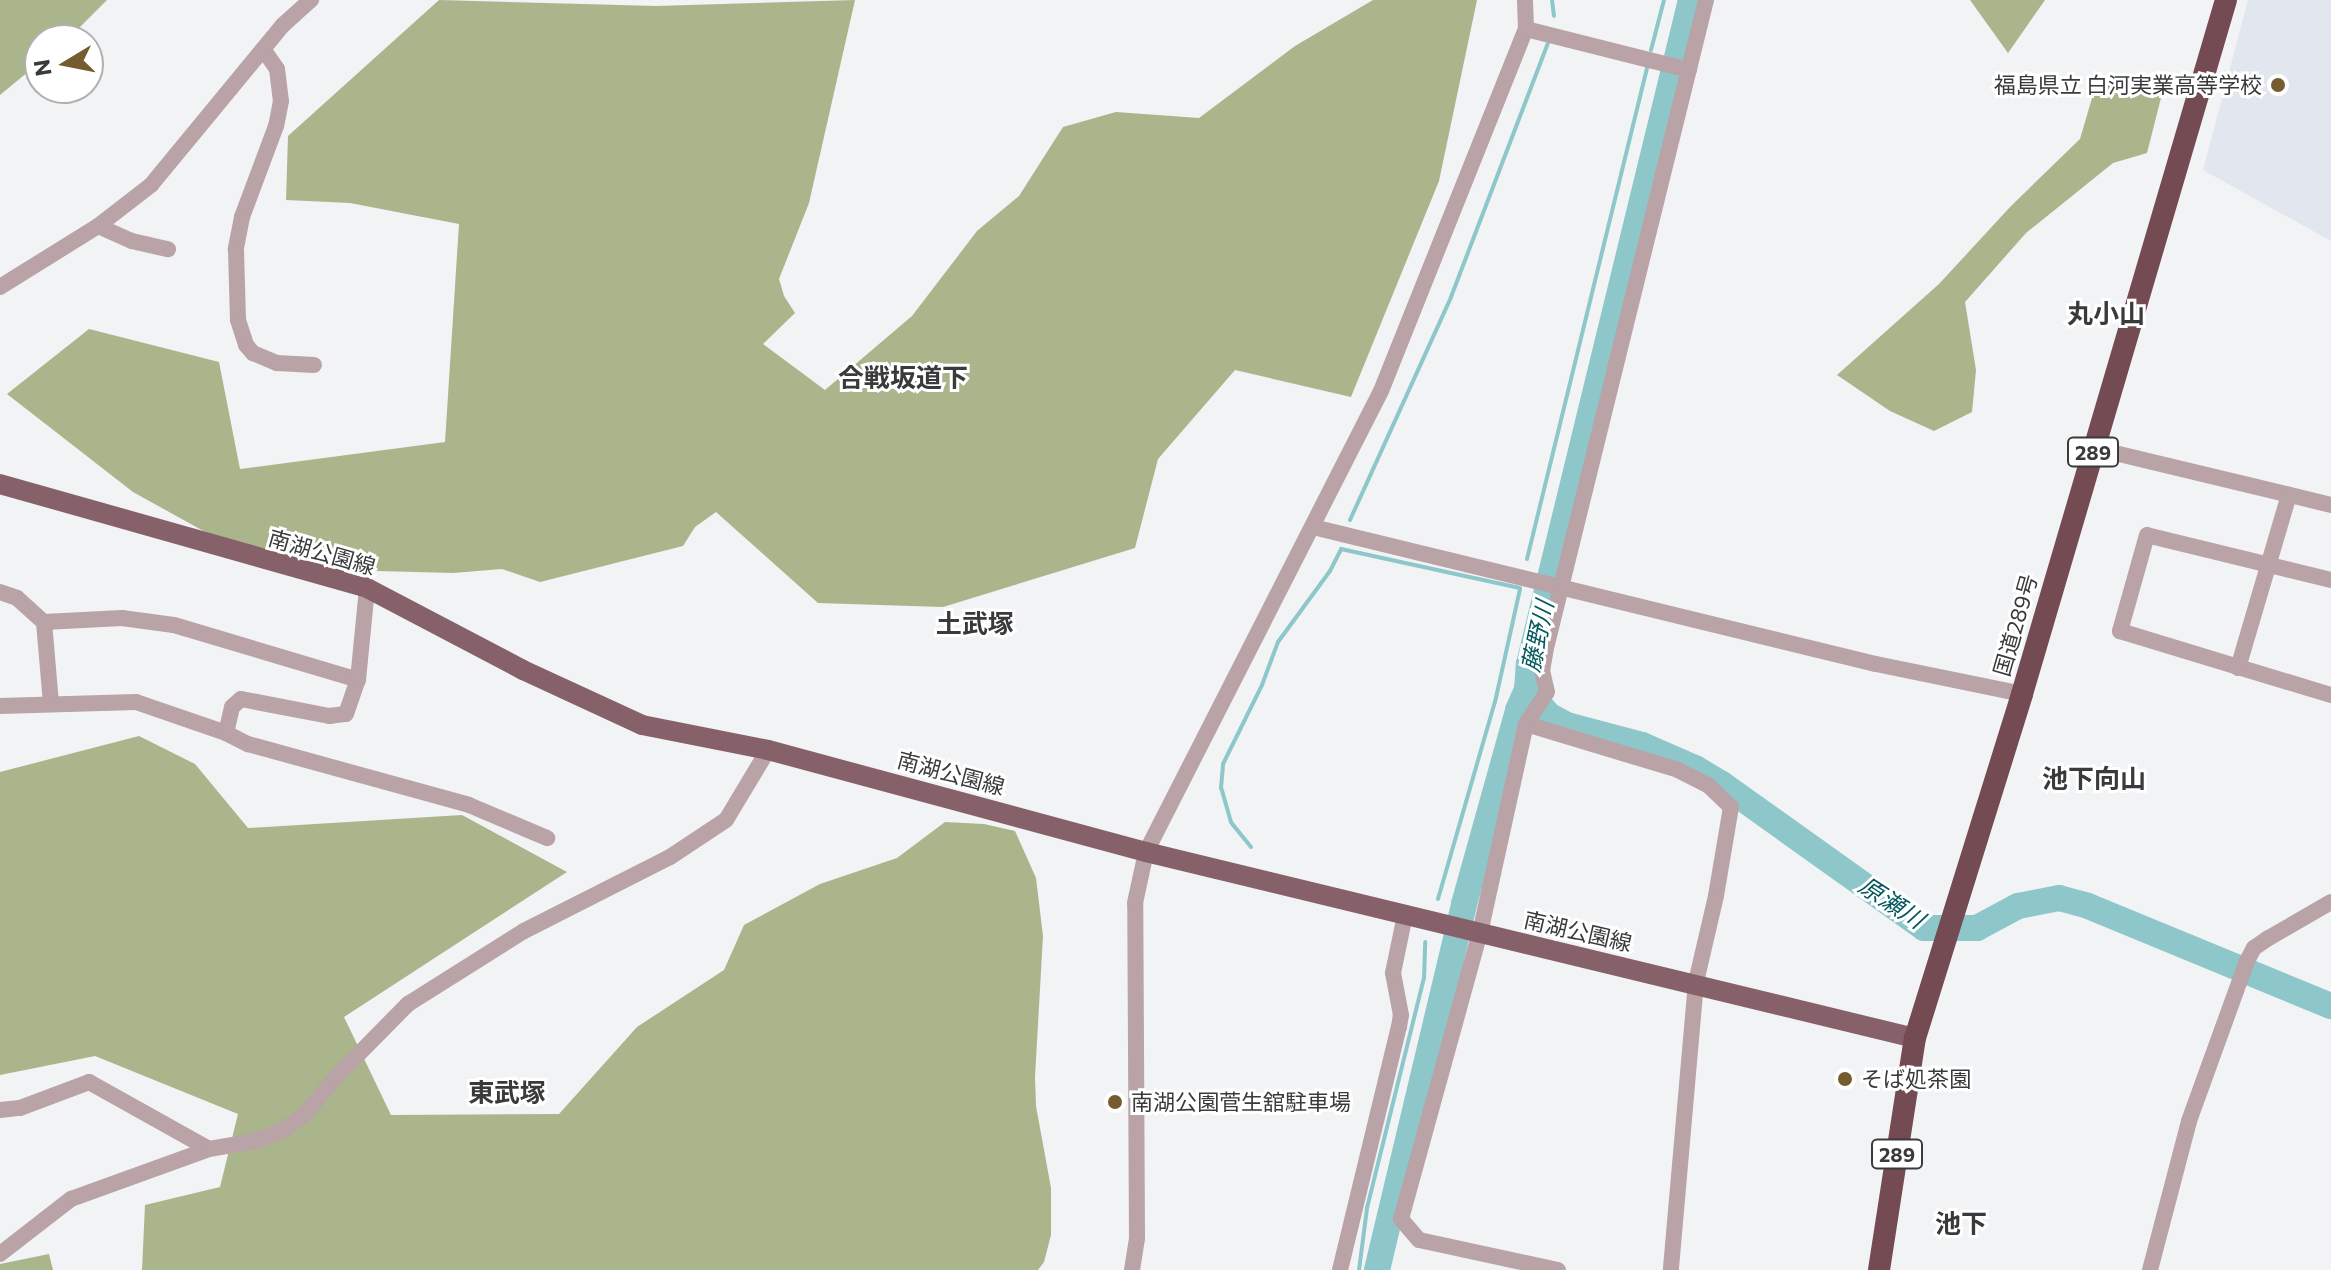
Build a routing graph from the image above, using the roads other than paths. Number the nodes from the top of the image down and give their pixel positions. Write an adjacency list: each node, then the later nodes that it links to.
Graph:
1 (311, 0): 6 (street)
2 (1525, 0): 5 (street)
3 (1706, 0): 7 (street)
4 (2226, 0): 12 (highway, 国道289号 / 289)
5 (1526, 29): 7 (street); 16 (street)
6 (263, 49): 8 (street); 11 (street)
7 (1689, 70): 20 (street)
8 (98, 226): 9 (street); 10 (street)
9 (168, 249)
10 (0, 287)
11 (314, 365)
12 (2094, 448): 14 (street); 25 (highway, 国道289号 / 289)
13 (0, 484): 19 (main road, 南湖公園線)
14 (2289, 495): 15 (street); 17 (street)
15 (2331, 505)
16 (1313, 527): 20 (street); 33 (street)
17 (2267, 565): 18 (street); 23 (street); 23 (street)
18 (2331, 580)
19 (367, 588): 24 (street); 31 (main road, 南湖公園線)
20 (1559, 589): 25 (street); 29 (street)
21 (0, 592): 22 (street)
22 (44, 622): 24 (street); 27 (street)
23 (2238, 668): 26 (street)
24 (358, 680): 30 (street)
25 (2022, 694): 38 (highway, 国道289号 / 289)
26 (2331, 695)
27 (51, 703): 28 (street); 30 (street)
28 (0, 706)
29 (1529, 716): 36 (street); 37 (street)
30 (226, 733): 32 (street)
31 (768, 750): 33 (main road, 南湖公園線); 40 (street)
32 (547, 838)
33 (1146, 852): 35 (main road, 南湖公園線); 42 (street)
34 (2331, 902): 47 (street)
35 (1405, 915): 36 (main road, 南湖公園線); 43 (street)
36 (1480, 933): 37 (main road, 南湖公園線); 44 (street)
37 (1696, 982): 38 (main road, 南湖公園線); 45 (street)
38 (1915, 1038): 46 (highway, 国道289号 / 289)
39 (0, 1110): 40 (street)
40 (209, 1149): 41 (street)
41 (0, 1254)
42 (1132, 1270)
43 (1340, 1270)
44 (1558, 1270)
45 (1671, 1270)
46 (1879, 1270)
47 (2150, 1270)

